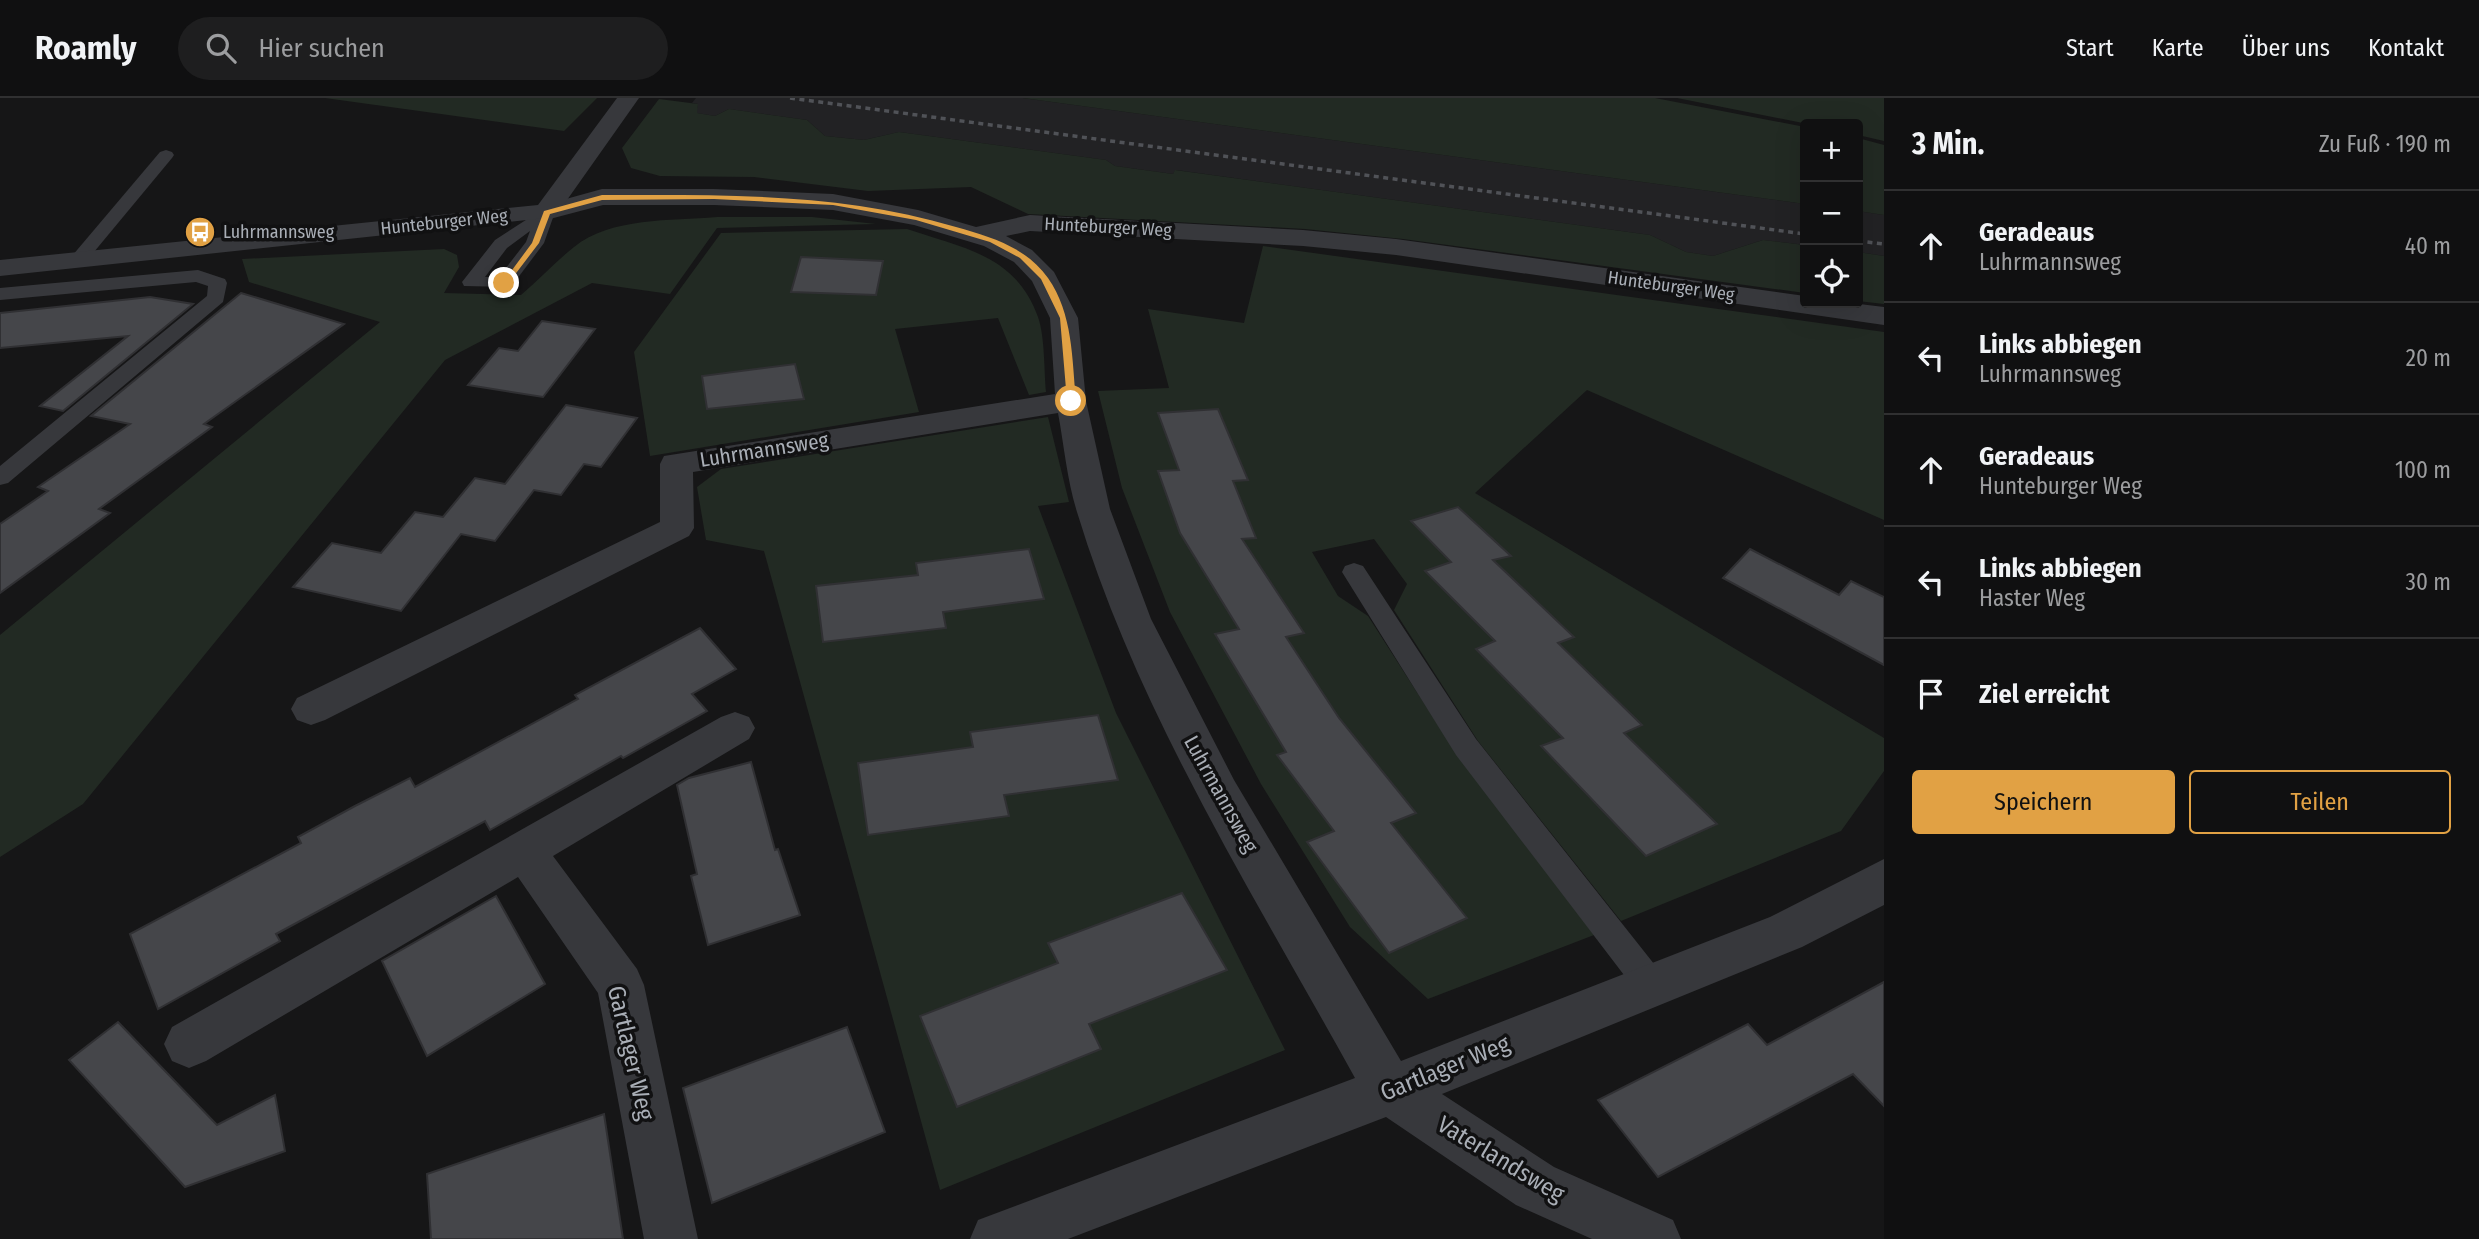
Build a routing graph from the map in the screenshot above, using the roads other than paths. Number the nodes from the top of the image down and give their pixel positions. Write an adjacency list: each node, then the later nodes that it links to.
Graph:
1 (628, 98): 3 (street)
2 (166, 155): 5 (lane)
3 (546, 212): 4 (street, Hunteburger Weg); 5 (street, Hunteburger Weg)
4 (975, 235): 8 (street, Hunteburger Weg); 9 (street, Luhrmannsweg)
5 (78, 260): 6 (street, Hunteburger Weg)
6 (0, 268)
7 (0, 294): 10 (lane)
8 (1884, 316)
9 (1071, 401): 12 (street, Luhrmannsweg); 18 (street, Luhrmannsweg)
10 (0, 478)
11 (1354, 572): 16 (lane)
12 (311, 709)
13 (735, 728): 14 (street)
14 (524, 851): 17 (street); 19 (street, Gartlager Weg)
15 (1884, 879): 16 (street, Gartlager Weg)
16 (1651, 985): 18 (street, Gartlager Weg)
17 (189, 1044)
18 (1390, 1090): 20 (street, Gartlager Weg); 21 (street, Vaterlandsweg)
19 (671, 1239)
20 (997, 1239)
21 (1654, 1239)

